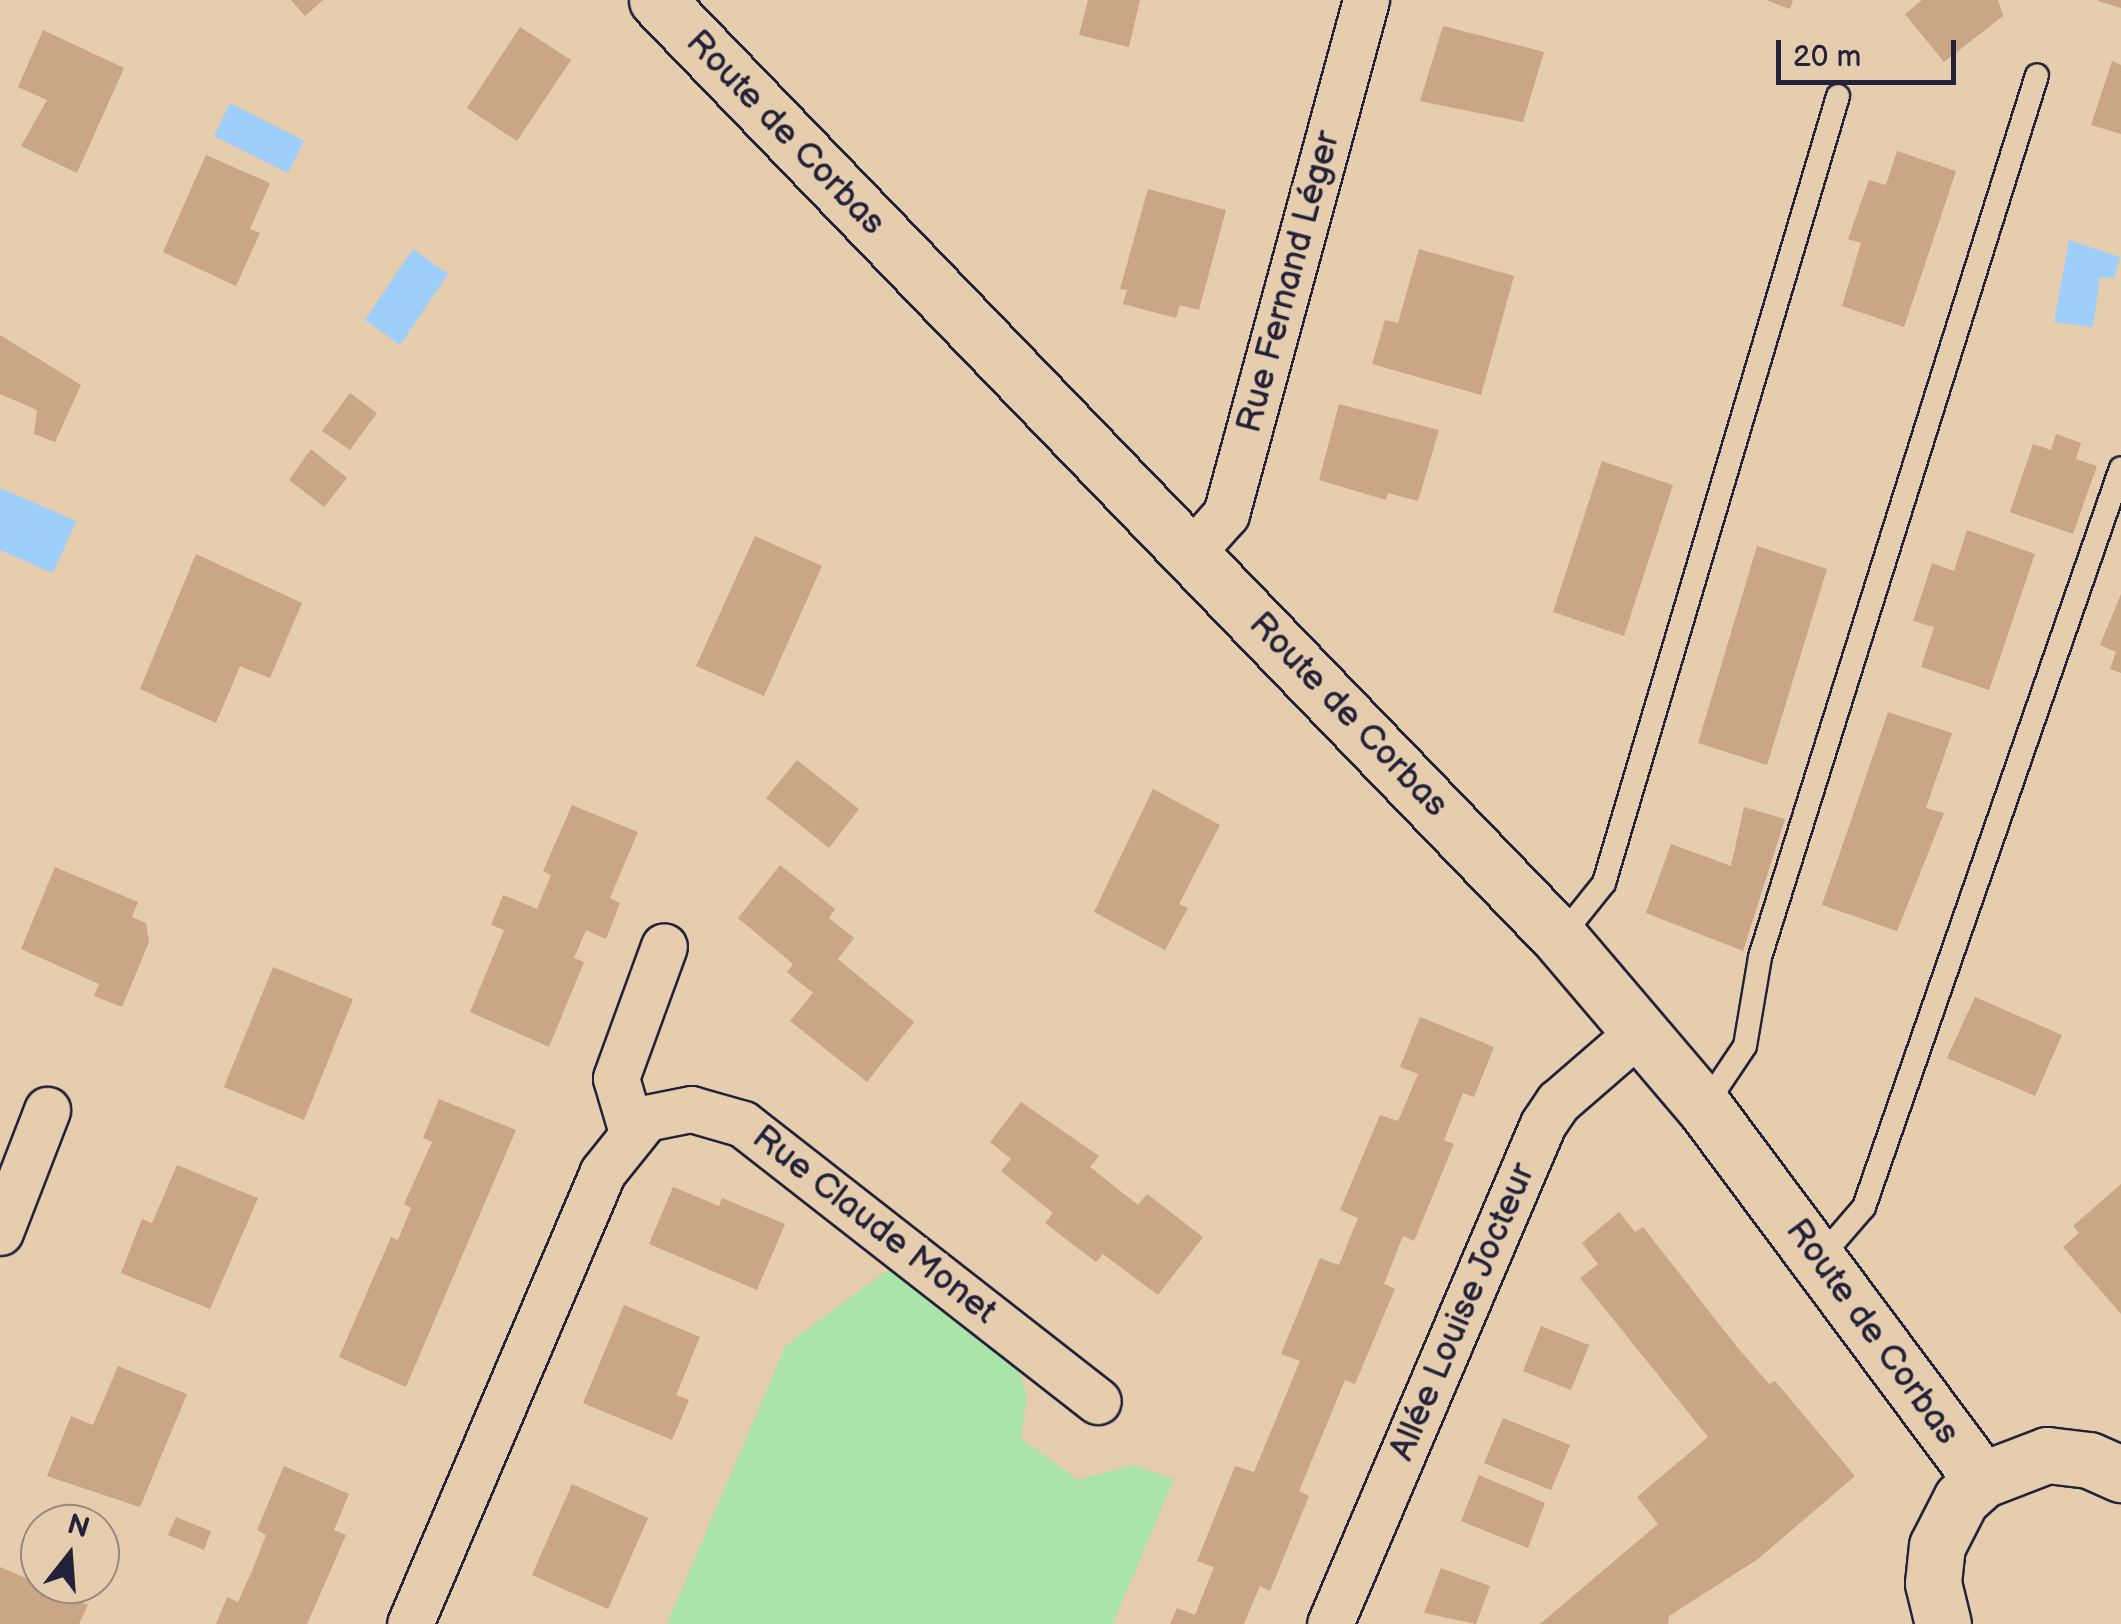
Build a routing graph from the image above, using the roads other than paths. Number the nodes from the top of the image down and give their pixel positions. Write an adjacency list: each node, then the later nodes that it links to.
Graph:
1 (657, 0): 6 (street, Route de Corbas)
2 (1366, 0): 6 (street, Rue Fernand Léger)
3 (2037, 74): 10 (lane)
4 (1838, 96): 7 (lane)
5 (2121, 468): 14 (lane)
6 (1192, 552): 7 (street, Route de Corbas)
7 (1560, 938): 9 (street, Route de Corbas)
8 (664, 946): 12 (street)
9 (1640, 1031): 10 (street, Route de Corbas); 19 (street, Allée Louise Jocteur)
10 (1704, 1107): 14 (street, Route de Corbas)
11 (47, 1110): 13 (street)
12 (631, 1129): 15 (street, Rue Claude Monet); 18 (street)
13 (0, 1232)
14 (1820, 1258): 17 (street, Route de Corbas)
15 (1098, 1401)
16 (2121, 1474): 17 (street, Route de Corbas)
17 (1982, 1480): 20 (street, Route de Corbas)
18 (410, 1624)
19 (1330, 1624)
20 (1944, 1624)

